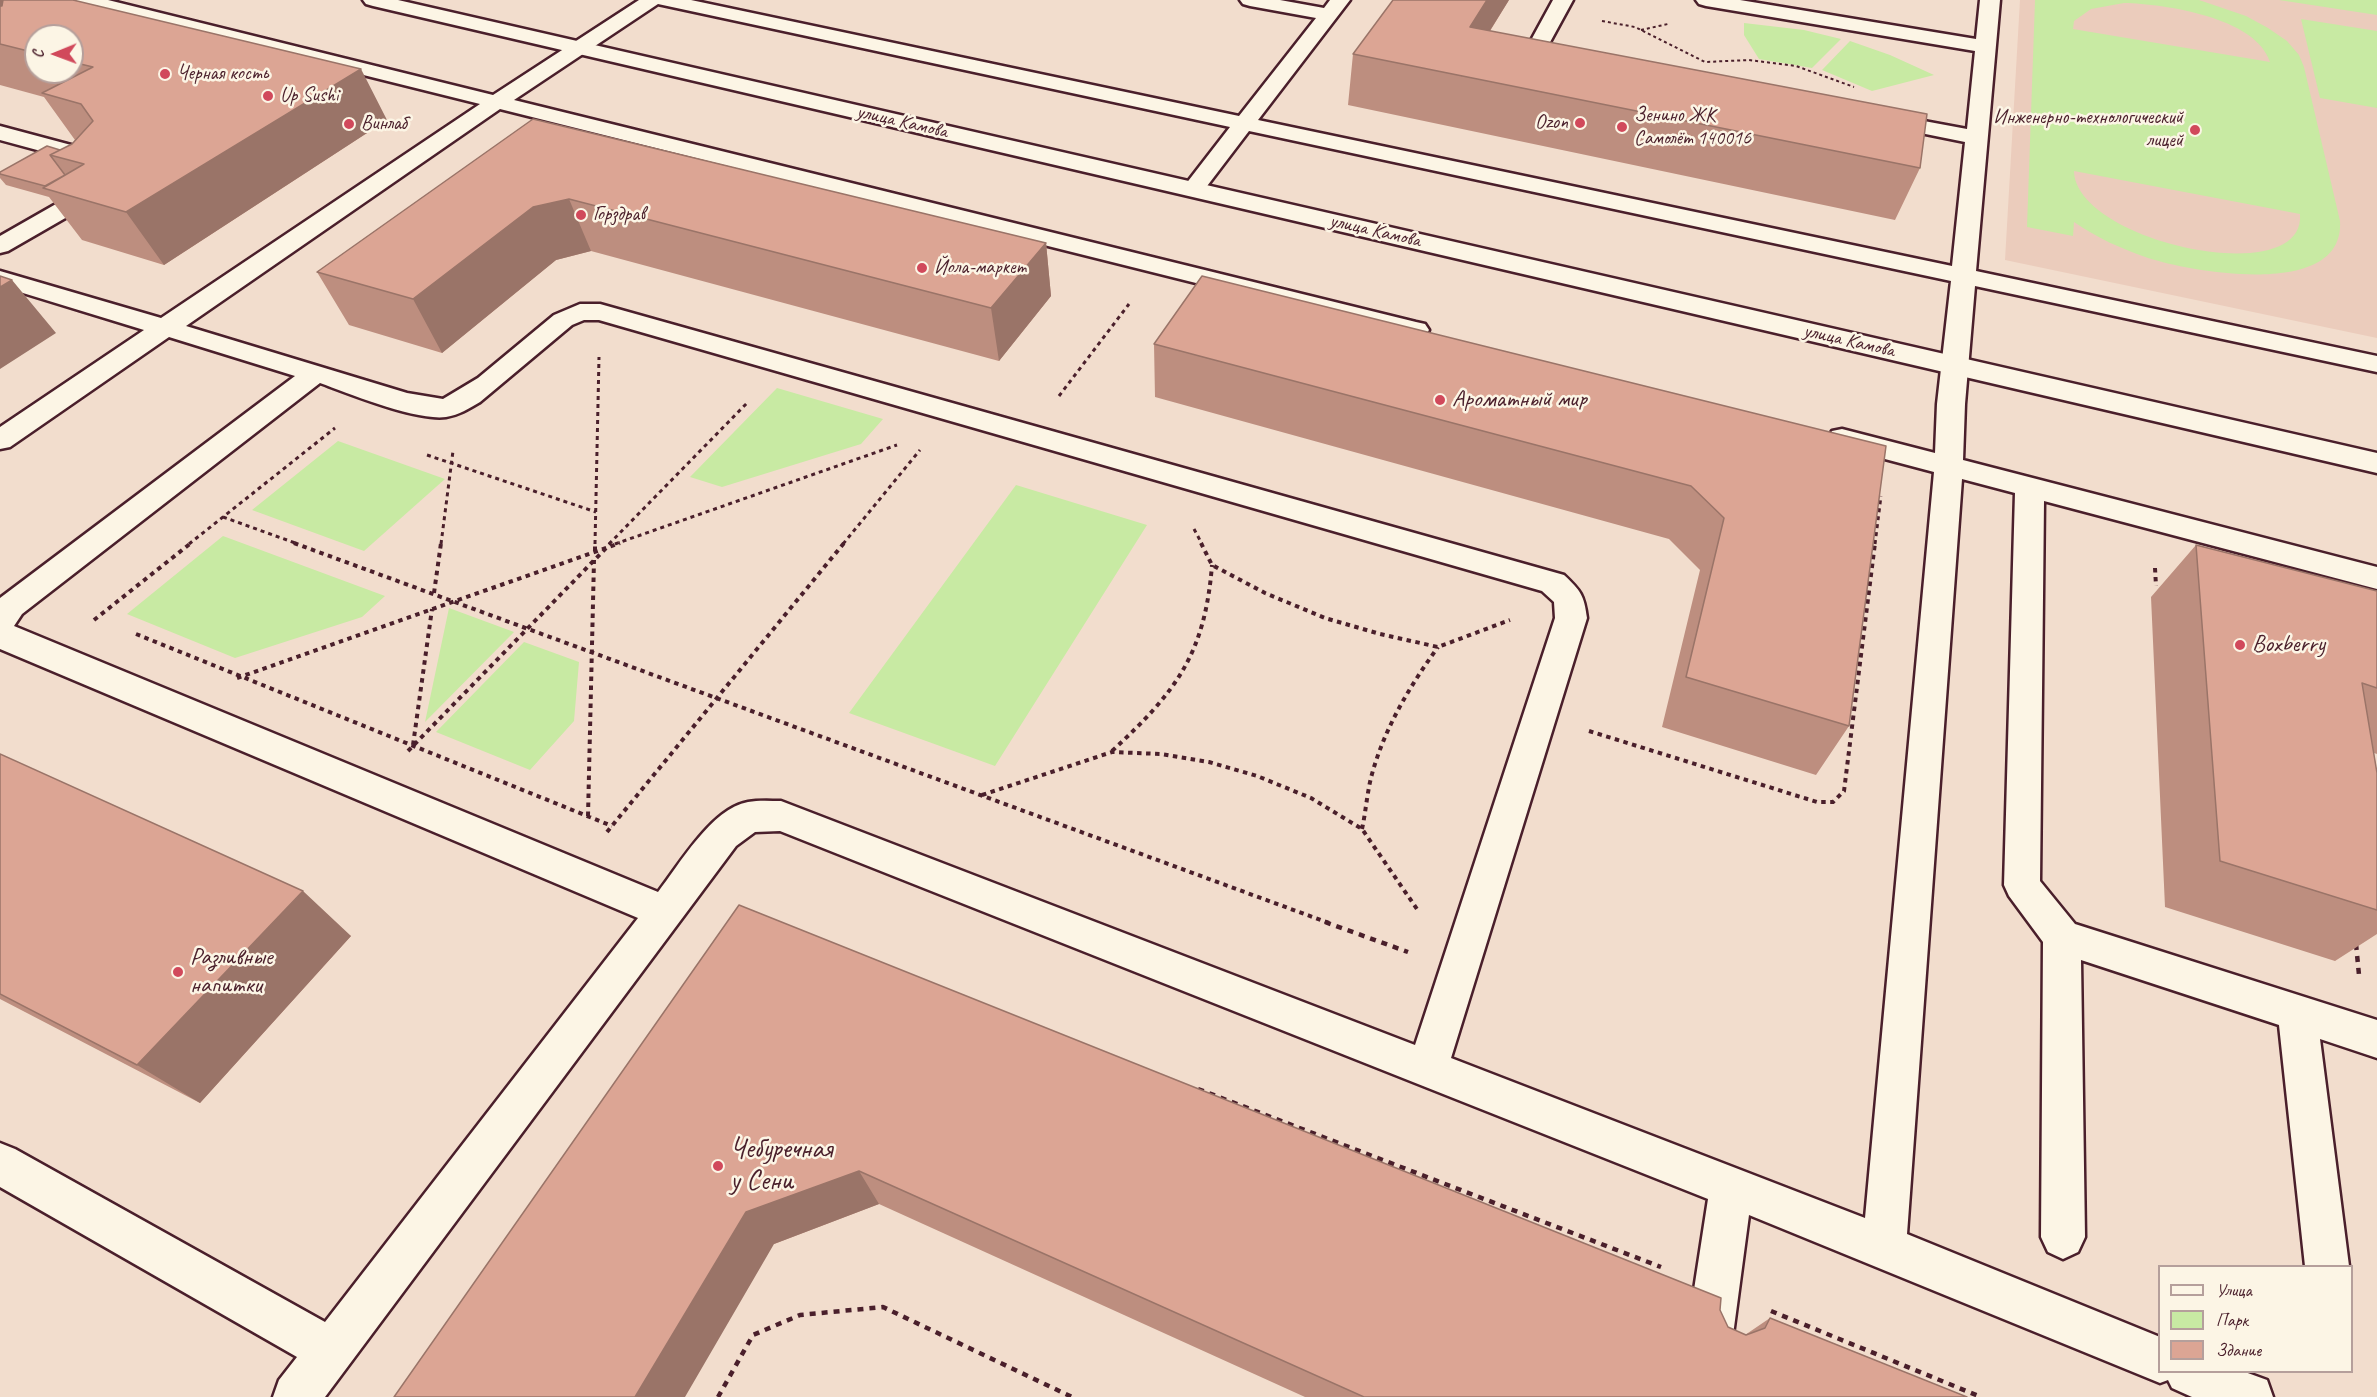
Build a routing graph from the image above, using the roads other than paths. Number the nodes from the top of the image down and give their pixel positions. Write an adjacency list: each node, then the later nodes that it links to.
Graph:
1 (373, 0): 10 (street, улица Камова)
2 (652, 0): 10 (street)
3 (664, 0): 15 (street)
4 (1250, 0): 8 (street)
5 (1706, 0): 11 (street)
6 (1990, 0): 11 (street)
7 (1560, 6): 12 (street)
8 (1335, 7): 15 (street)
9 (84, 11): 13 (street)
10 (578, 47): 13 (street); 18 (street, улица Камова)
11 (1986, 47): 17 (street)
12 (1596, 65)
13 (498, 102): 22 (street); 23 (street)
14 (1861, 115): 17 (street)
15 (1245, 123): 18 (street); 20 (street)
16 (0, 133): 19 (street)
17 (1976, 136): 20 (street)
18 (1193, 189): 25 (street, улица Камова)
19 (0, 246)
20 (1962, 276): 24 (street); 25 (street)
21 (0, 278): 22 (street)
22 (166, 327): 26 (street); 28 (street)
23 (1436, 335)
24 (2377, 364)
25 (1954, 365): 29 (street, улица Камова); 30 (street)
26 (316, 374): 33 (street); 39 (street)
27 (1818, 432): 30 (street)
28 (0, 440)
29 (2377, 463)
30 (1949, 467): 31 (street); 43 (street)
31 (2030, 488): 32 (street); 36 (street)
32 (2377, 578)
33 (0, 622)
34 (0, 630): 35 (street)
35 (664, 912): 39 (street); 46 (street)
36 (2062, 937): 37 (street); 42 (street)
37 (2297, 1013): 38 (street); 44 (street)
38 (2377, 1039)
39 (1427, 1068): 41 (street)
40 (0, 1164): 46 (street)
41 (1731, 1188): 43 (street); 45 (street)
42 (2063, 1237)
43 (1884, 1247): 47 (street)
44 (2327, 1265)
45 (1710, 1335)
46 (331, 1351): 49 (street)
47 (2158, 1359)
48 (2192, 1373): 50 (street)
49 (296, 1397)
50 (2250, 1397)

